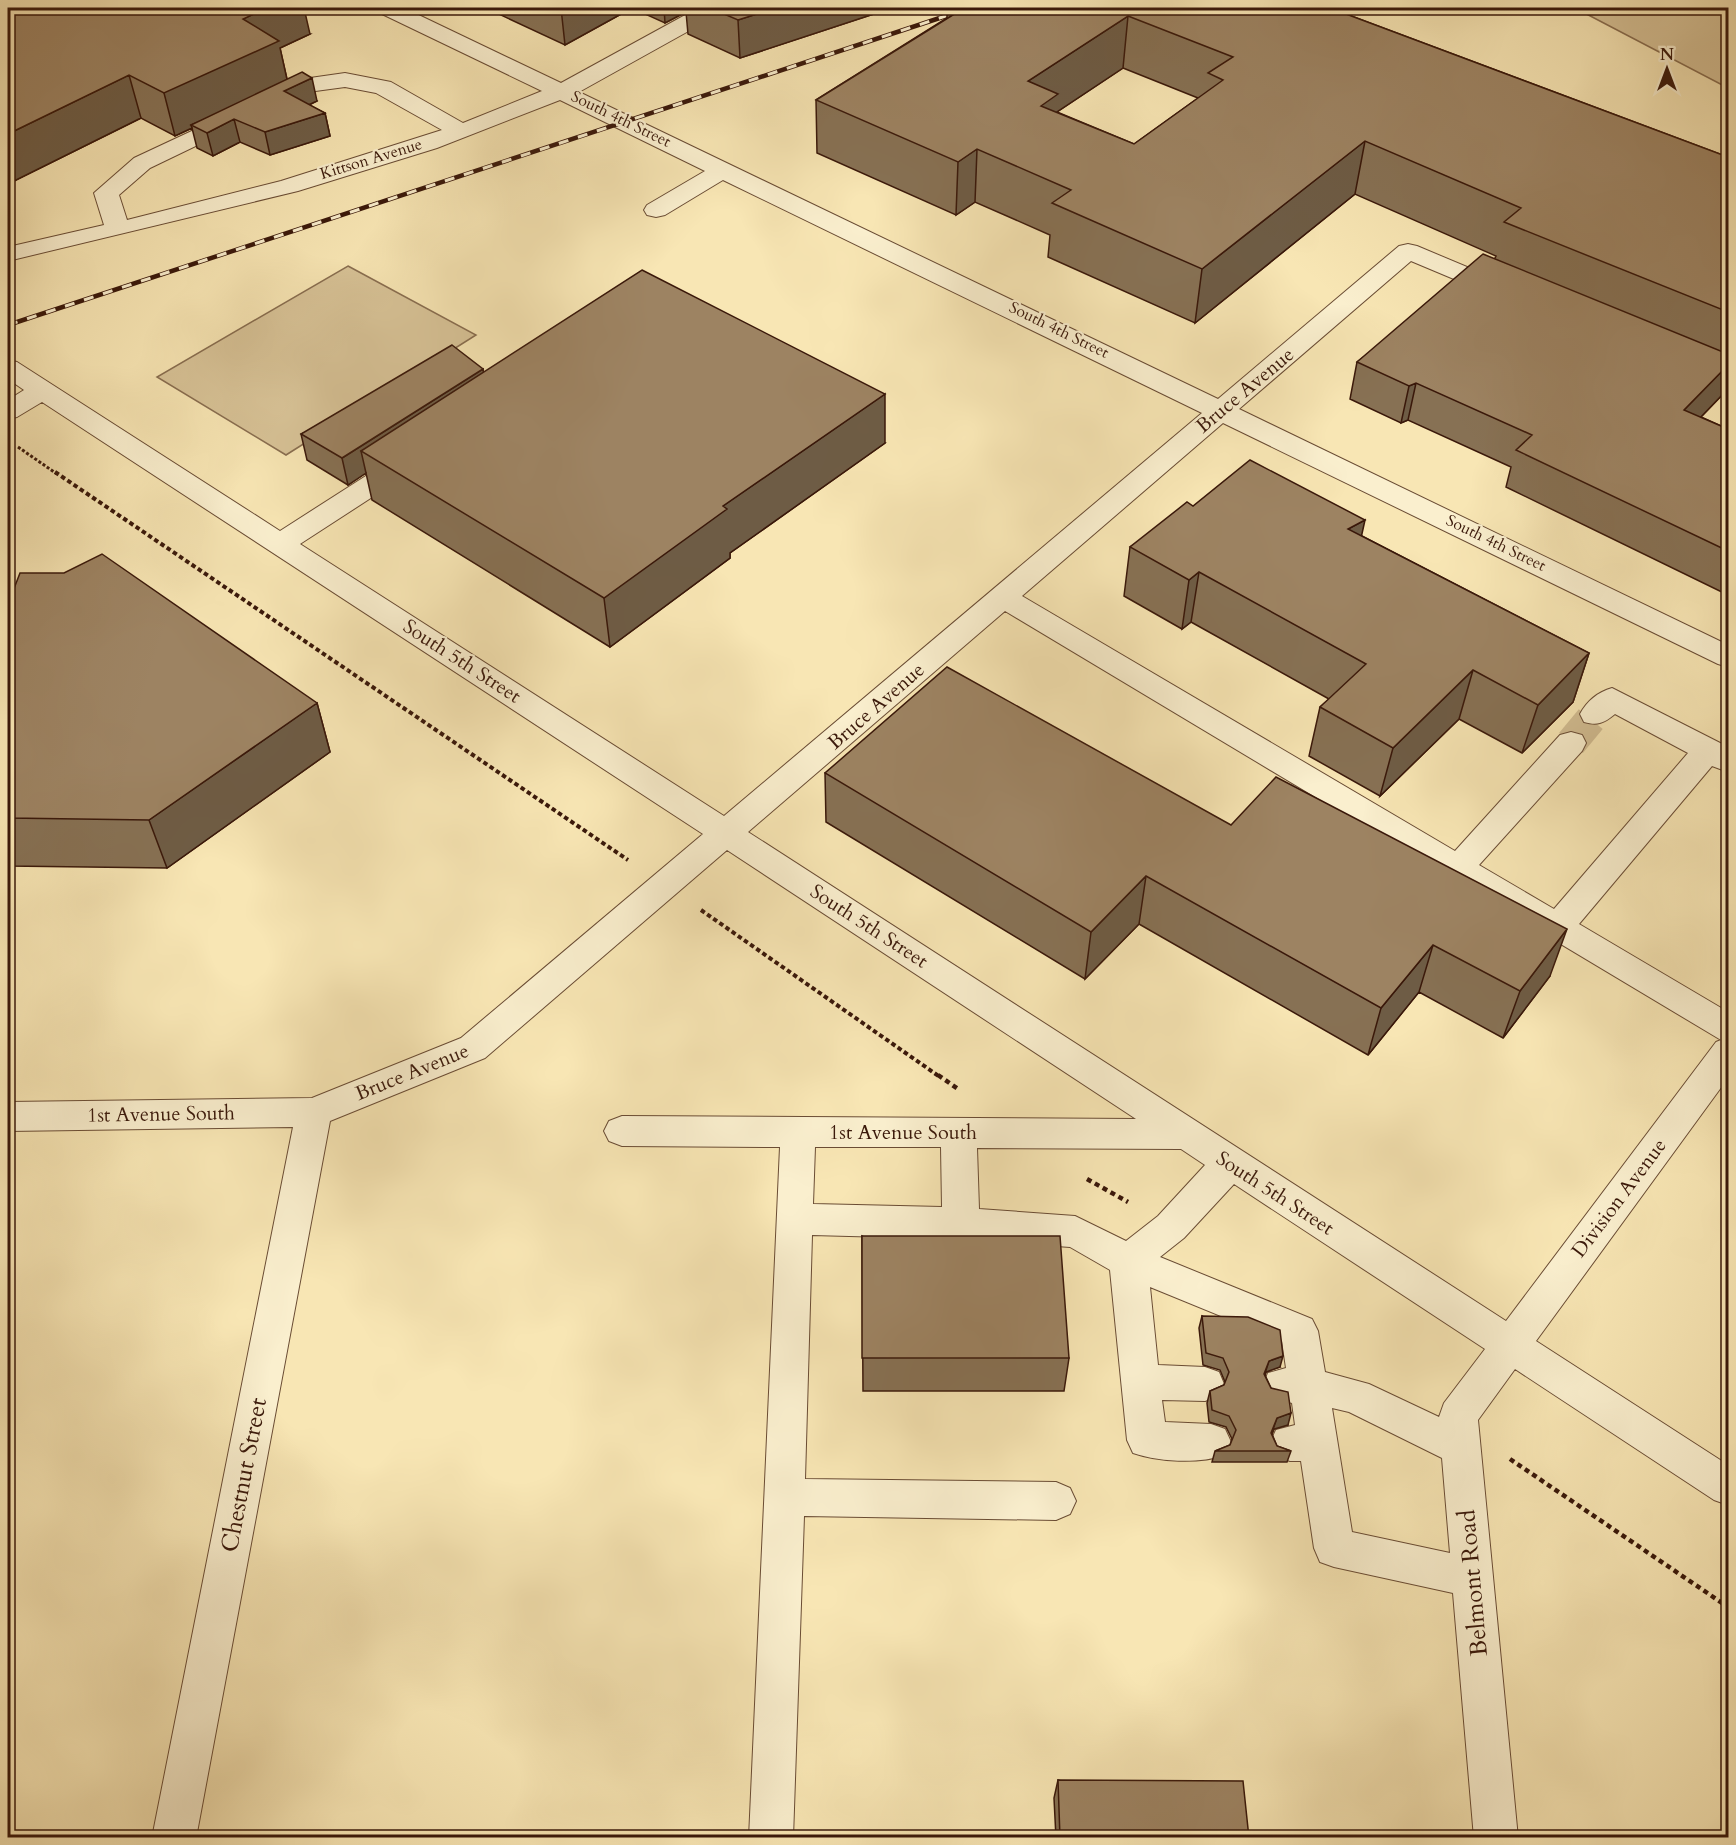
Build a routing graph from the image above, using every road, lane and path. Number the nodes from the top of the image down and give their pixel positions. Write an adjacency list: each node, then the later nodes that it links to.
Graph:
1 (388, 8): 3 (street, South 4th Street)
2 (713, 8): 3 (street, Kittson Avenue)
3 (563, 91): 4 (street, Kittson Avenue); 5 (street, South 4th Street)
4 (460, 131): 7 (street, Kittson Avenue); 7 (street)
5 (724, 169): 6 (street); 12 (street, South 4th Street)
6 (656, 210)
7 (118, 229): 8 (street, Kittson Avenue)
8 (8, 254)
9 (1519, 297): 12 (street, Bruce Avenue)
10 (8, 368): 11 (street, South 5th Street)
11 (42, 391): 13 (street); 16 (street, South 5th Street)
12 (1223, 410): 17 (street, Bruce Avenue); 18 (street, South 4th Street)
13 (8, 411)
14 (17, 446): 24 (path)
15 (431, 446): 16 (street)
16 (280, 544): 22 (street, South 5th Street)
17 (1003, 597): 22 (street, Bruce Avenue); 23 (street)
18 (1728, 657)
19 (1595, 714): 21 (street)
20 (1571, 743): 23 (street)
21 (1718, 755): 25 (street)
22 (728, 832): 24 (street, Bruce Avenue); 34 (street, South 5th Street)
23 (1458, 868): 25 (street)
24 (665, 885): 28 (path); 29 (street, Bruce Avenue)
25 (1557, 928): 26 (street)
26 (1728, 1029)
27 (1728, 1052): 41 (street, Division Avenue)
28 (962, 1091)
29 (314, 1112): 30 (street, 1st Avenue South); 52 (street, Chestnut Street)
30 (8, 1116)
31 (622, 1131): 32 (street, 1st Avenue South)
32 (798, 1131): 33 (street, 1st Avenue South); 37 (street)
33 (959, 1132): 34 (street, 1st Avenue South); 38 (street)
34 (1185, 1134): 35 (street, South 5th Street)
35 (1230, 1163): 39 (street); 41 (street, South 5th Street)
36 (1086, 1178): 39 (path)
37 (795, 1219): 38 (street); 48 (street)
38 (962, 1223): 40 (street)
39 (1171, 1227): 40 (street)
40 (1128, 1261): 42 (street); 44 (street)
41 (1510, 1345): 45 (street); 47 (street, South 5th Street)
42 (1140, 1382): 43 (street); 46 (street)
43 (1205, 1384)
44 (1296, 1385): 45 (street); 50 (street)
45 (1460, 1436): 50 (street, Belmont Road); 51 (path)
46 (1211, 1442)
47 (1728, 1487)
48 (784, 1497): 49 (street); 53 (street)
49 (1056, 1501)
50 (1473, 1578): 54 (street, Belmont Road)
51 (1728, 1607)
52 (174, 1838)
53 (771, 1838)
54 (1496, 1838)

